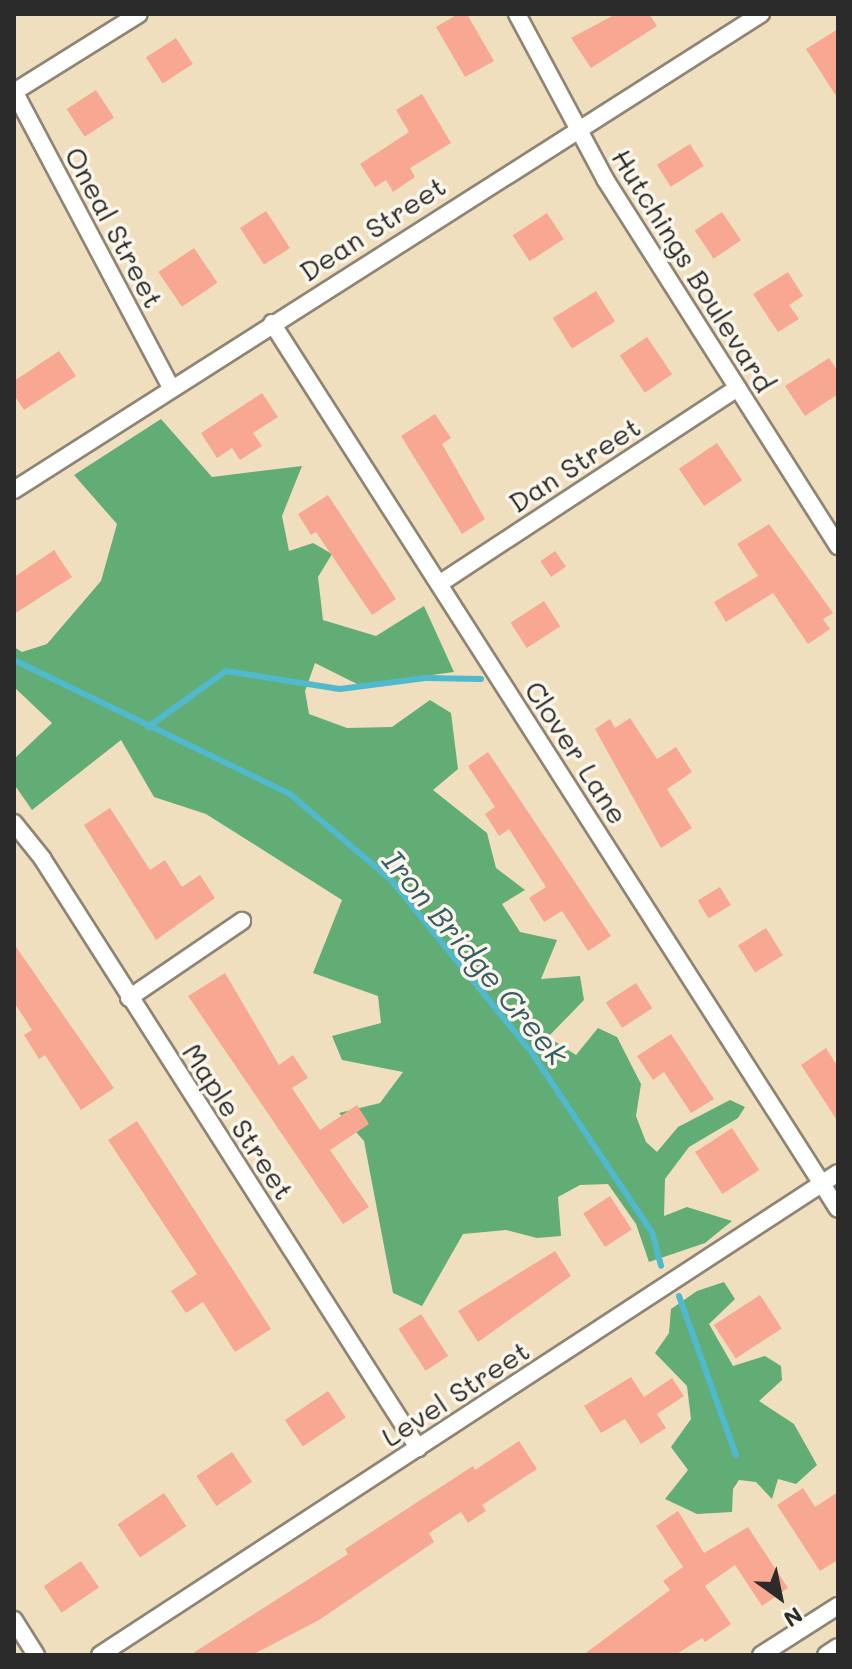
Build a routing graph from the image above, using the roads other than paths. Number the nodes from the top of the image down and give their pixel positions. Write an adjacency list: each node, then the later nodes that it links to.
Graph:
1 (139, 14): 4 (street)
2 (517, 14): 5 (street, Hutchings Boulevard)
3 (761, 14): 5 (street, Dean Street)
4 (14, 92): 7 (street, Oneal Street)
5 (576, 129): 6 (street, Dean Street); 8 (street, Hutchings Boulevard)
6 (272, 323): 7 (street, Dean Street); 11 (street, Clover Lane)
7 (170, 386): 9 (street, Dean Street)
8 (737, 388): 10 (street, Hutchings Boulevard); 11 (street, Dan Street)
9 (14, 490)
10 (838, 546)
11 (439, 584): 16 (street, Clover Lane)
12 (14, 823): 14 (street, Maple Street)
13 (242, 921): 14 (street)
14 (129, 998): 18 (street, Maple Street)
15 (838, 1173): 16 (street, Level Street)
16 (822, 1184): 17 (street, Clover Lane); 18 (street, Level Street)
17 (838, 1209)
18 (418, 1448): 23 (street, Level Street)
19 (838, 1606): 24 (street)
20 (14, 1620): 22 (street)
21 (838, 1647): 25 (street)
22 (36, 1655)
23 (100, 1655)
24 (761, 1655)
25 (826, 1655)

